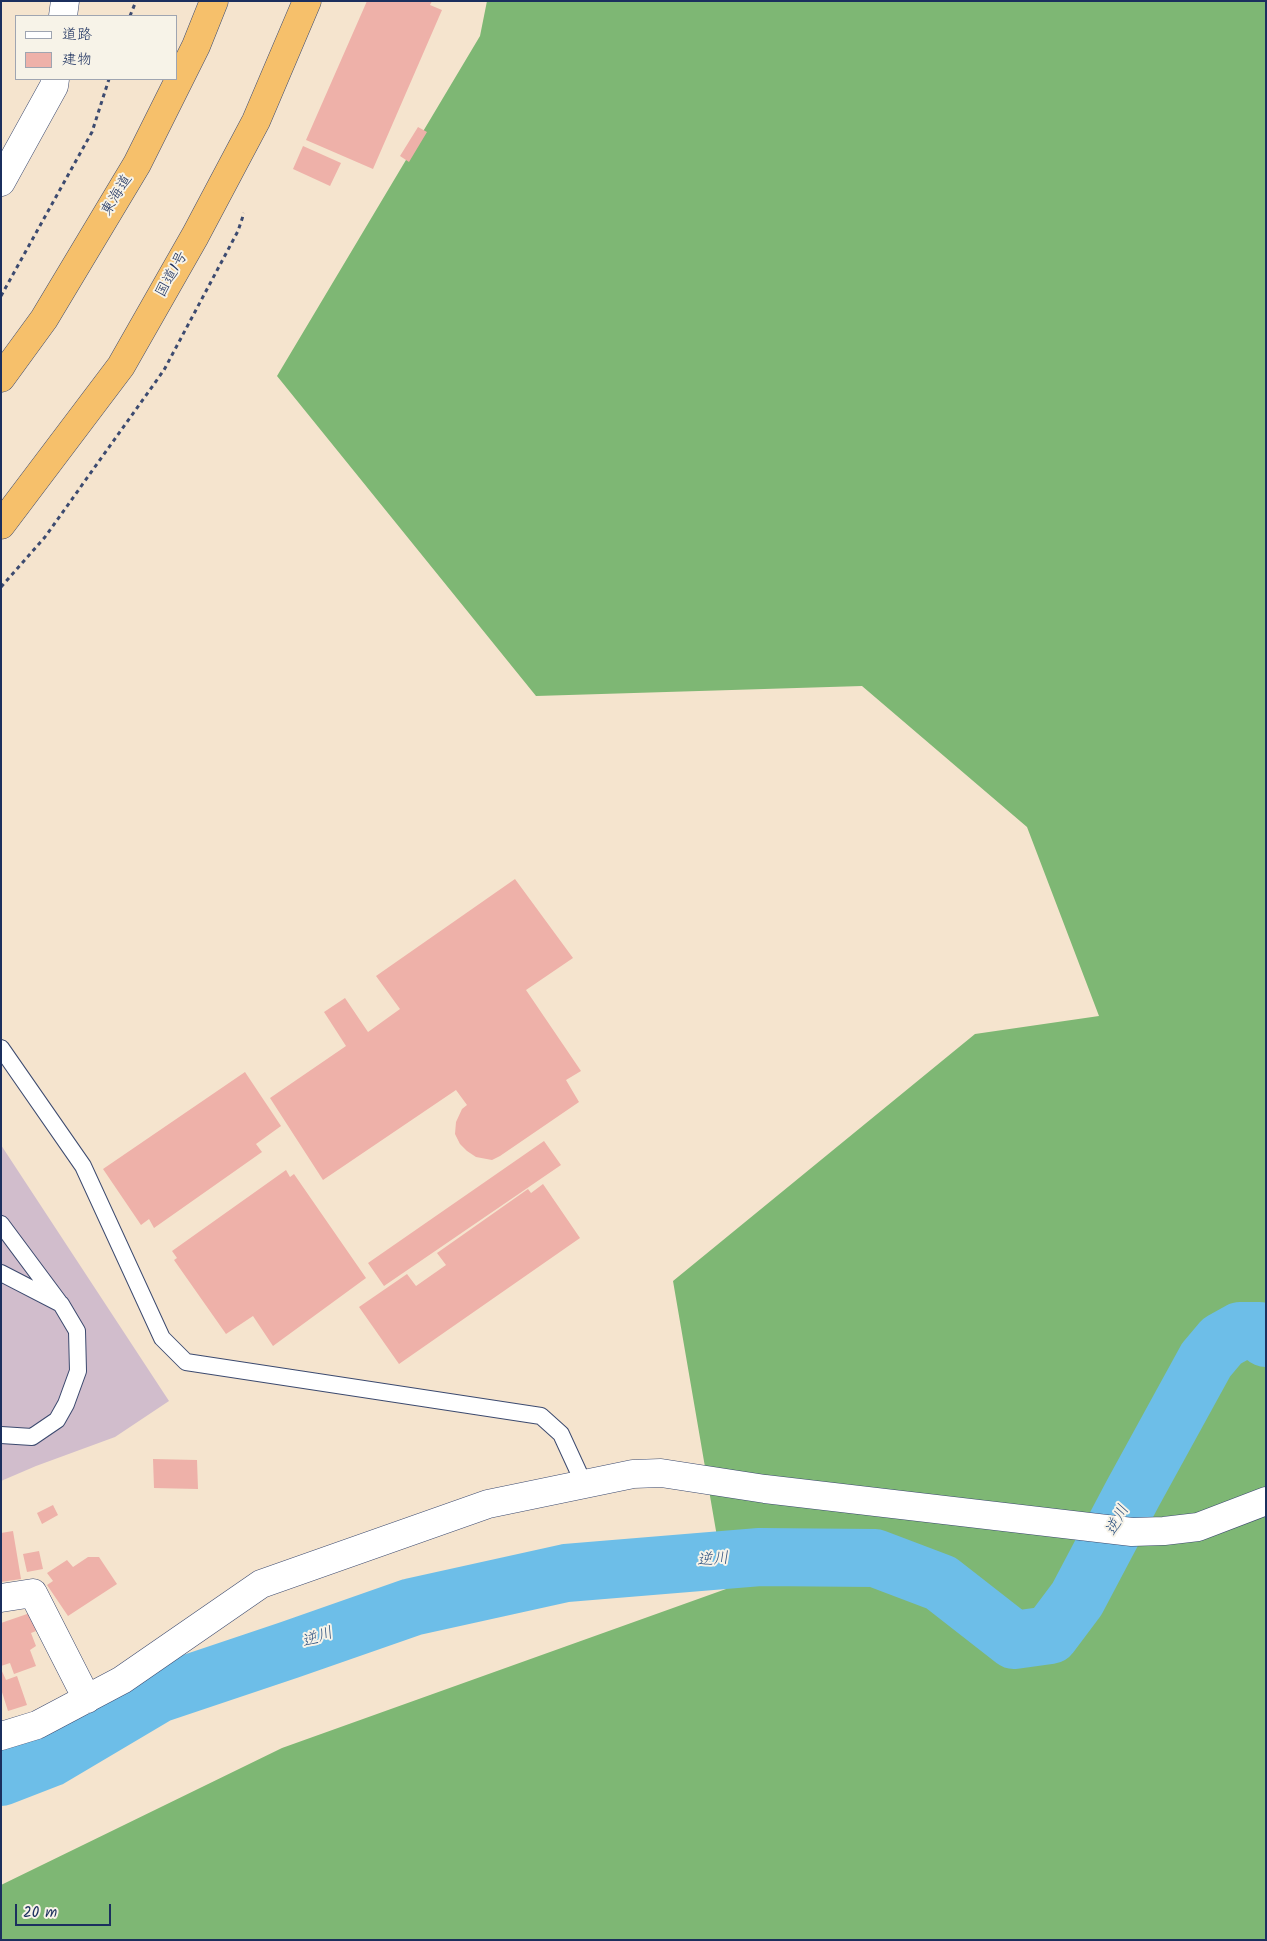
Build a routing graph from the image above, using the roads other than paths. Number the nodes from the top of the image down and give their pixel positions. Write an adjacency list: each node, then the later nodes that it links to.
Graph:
1 (66, 1): 4 (street)
2 (214, 1): 7 (highway, 東海道)
3 (307, 1): 8 (highway, 国道1号)
4 (63, 15)
5 (55, 80): 6 (street)
6 (1, 182)
7 (1, 378)
8 (1, 525)
9 (1, 1048): 14 (lane)
10 (1, 1224): 12 (lane)
11 (1, 1273): 12 (lane)
12 (61, 1304): 13 (lane)
13 (1, 1435)
14 (584, 1484): 15 (street); 17 (street)
15 (1266, 1501)
16 (1, 1598): 17 (street)
17 (87, 1699): 18 (street)
18 (1, 1736)

